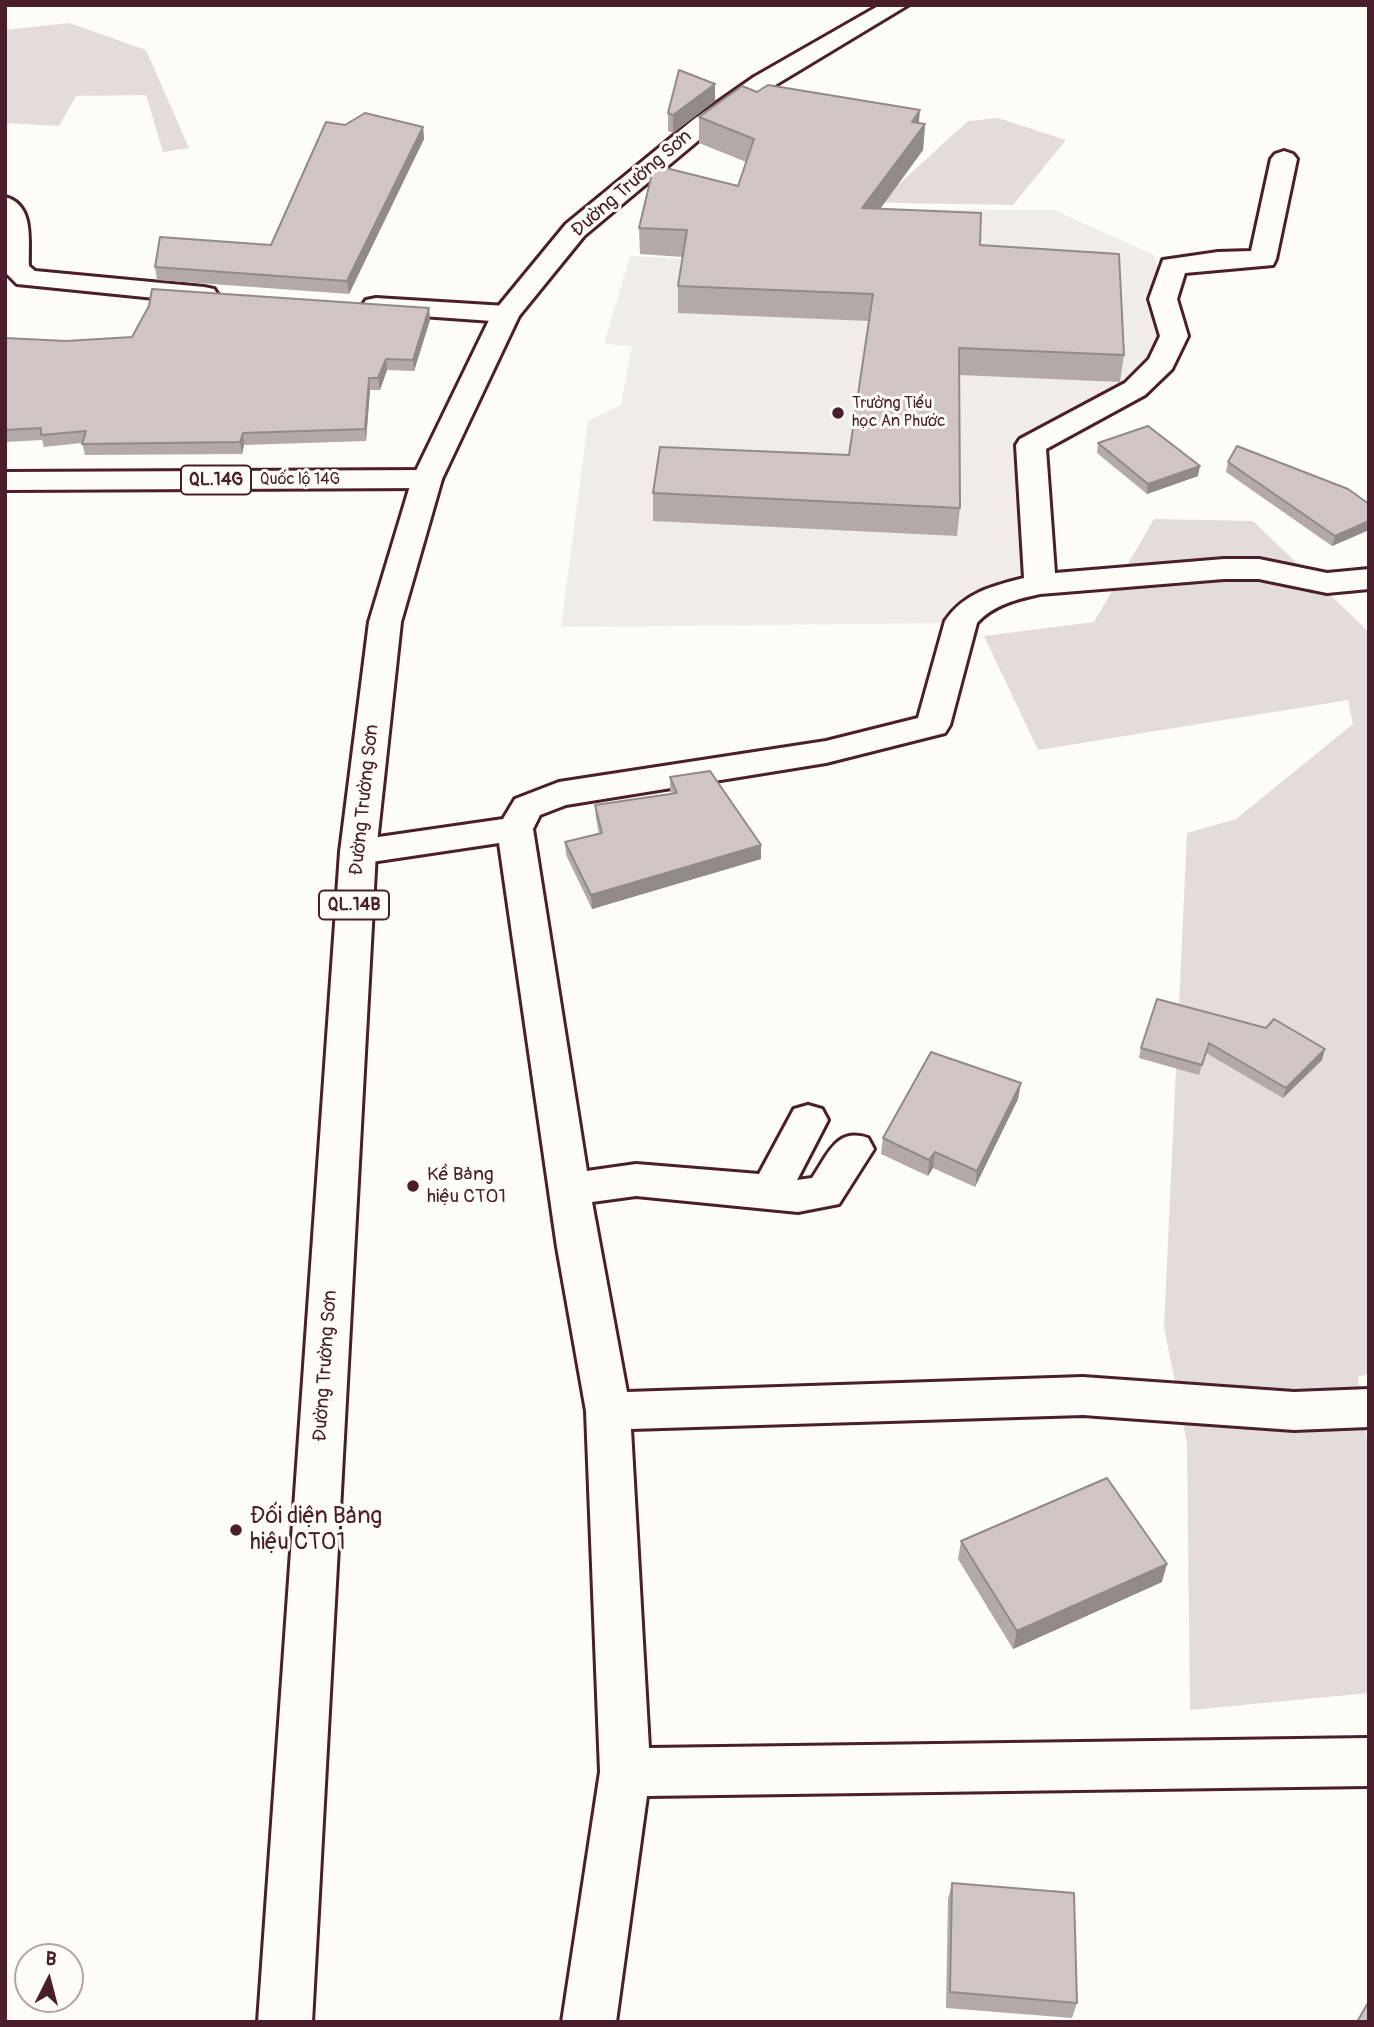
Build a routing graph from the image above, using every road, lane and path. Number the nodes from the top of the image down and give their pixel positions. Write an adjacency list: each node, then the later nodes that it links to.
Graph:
1 (897, 5): 6 (main road, Đường Trường Sơn / QL.14B)
2 (1284, 159): 10 (main road)
3 (5, 205): 4 (main road)
4 (226, 297)
5 (346, 305): 6 (main road)
6 (506, 314): 7 (main road, Đường Trường Sơn / QL.14B)
7 (427, 480): 8 (main road, Quốc lộ 14G / QL.14G); 12 (main road, Đường Trường Sơn / QL.14B)
8 (5, 481)
9 (1369, 579): 10 (main road)
10 (1040, 584): 11 (main road)
11 (515, 829): 12 (main road); 15 (main road)
12 (358, 852): 21 (main road, Đường Trường Sơn / QL.14B)
13 (808, 1120): 16 (main road)
14 (854, 1149): 16 (main road)
15 (569, 1189): 16 (main road); 18 (main road)
16 (770, 1191)
17 (1369, 1408): 18 (main road)
18 (608, 1411): 20 (main road)
19 (1369, 1762): 20 (main road)
20 (625, 1772): 22 (main road)
21 (285, 2022)
22 (589, 2022)

